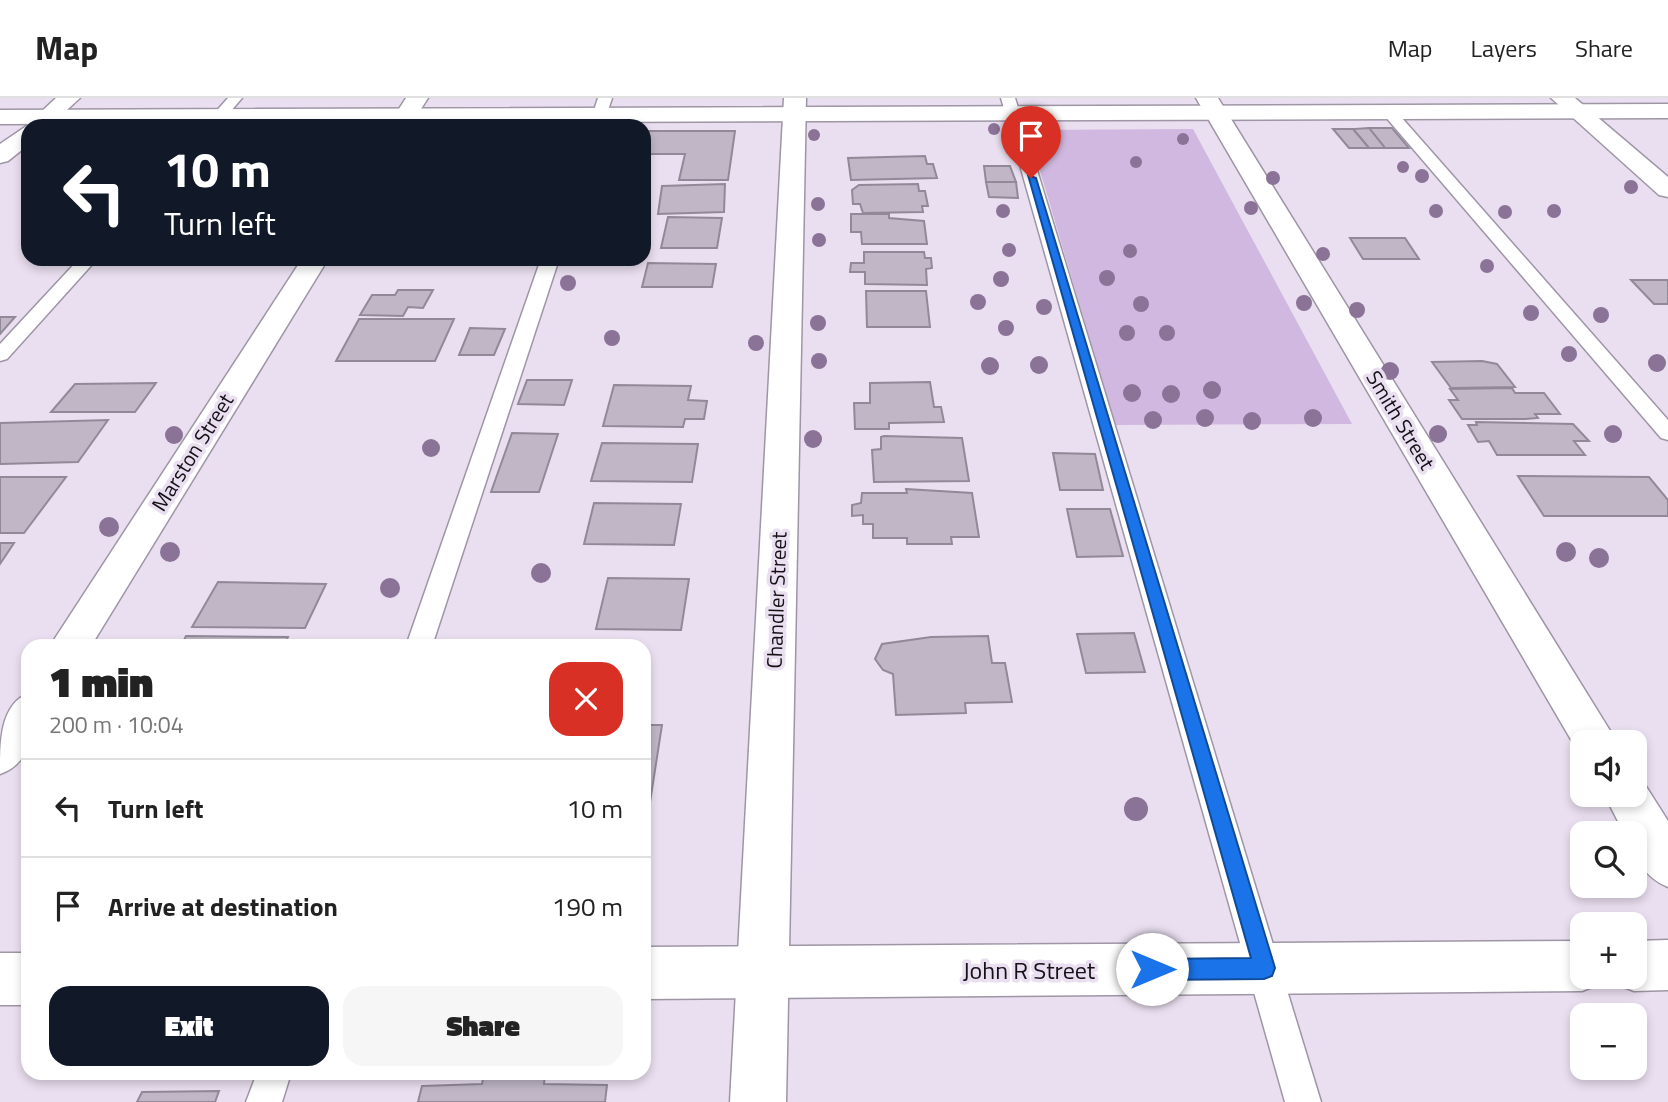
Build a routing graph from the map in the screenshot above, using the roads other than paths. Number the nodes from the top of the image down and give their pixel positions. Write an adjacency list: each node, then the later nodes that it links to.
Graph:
1 (69, 98): 13 (street)
2 (235, 98): 14 (lane)
3 (1010, 105): 4 (street); 6 (street); 34 (lane)
4 (1211, 105): 8 (street); 27 (street, Smith Street)
5 (1569, 105): 7 (street); 8 (street); 18 (street)
6 (794, 106): 10 (street); 35 (street, Chandler Street)
7 (1668, 111)
8 (1389, 112): 23 (lane)
9 (407, 113): 10 (street); 15 (street)
10 (600, 113)
11 (0, 117): 12 (street)
12 (21, 119)
13 (43, 119)
14 (217, 119)
15 (263, 119)
16 (21, 139): 17 (street)
17 (0, 156)
18 (1668, 190)
19 (82, 266): 22 (lane)
20 (311, 266): 24 (street, Marston Street)
21 (548, 266): 25 (lane)
22 (0, 355)
23 (1668, 433)
24 (73, 639)
25 (421, 639)
26 (21, 722): 28 (street)
27 (1587, 730)
28 (0, 755)
29 (1634, 807): 30 (street)
30 (1668, 864)
31 (1647, 965): 32 (street)
32 (1668, 965)
33 (1570, 966): 34 (street, John R Street)
34 (1264, 968): 35 (street, John R Street); 42 (lane)
35 (762, 972): 36 (street, John R Street); 41 (street, Chandler Street)
36 (651, 974)
37 (0, 979): 38 (street)
38 (21, 979)
39 (272, 1080): 40 (lane)
40 (264, 1102)
41 (758, 1102)
42 (1303, 1102)

